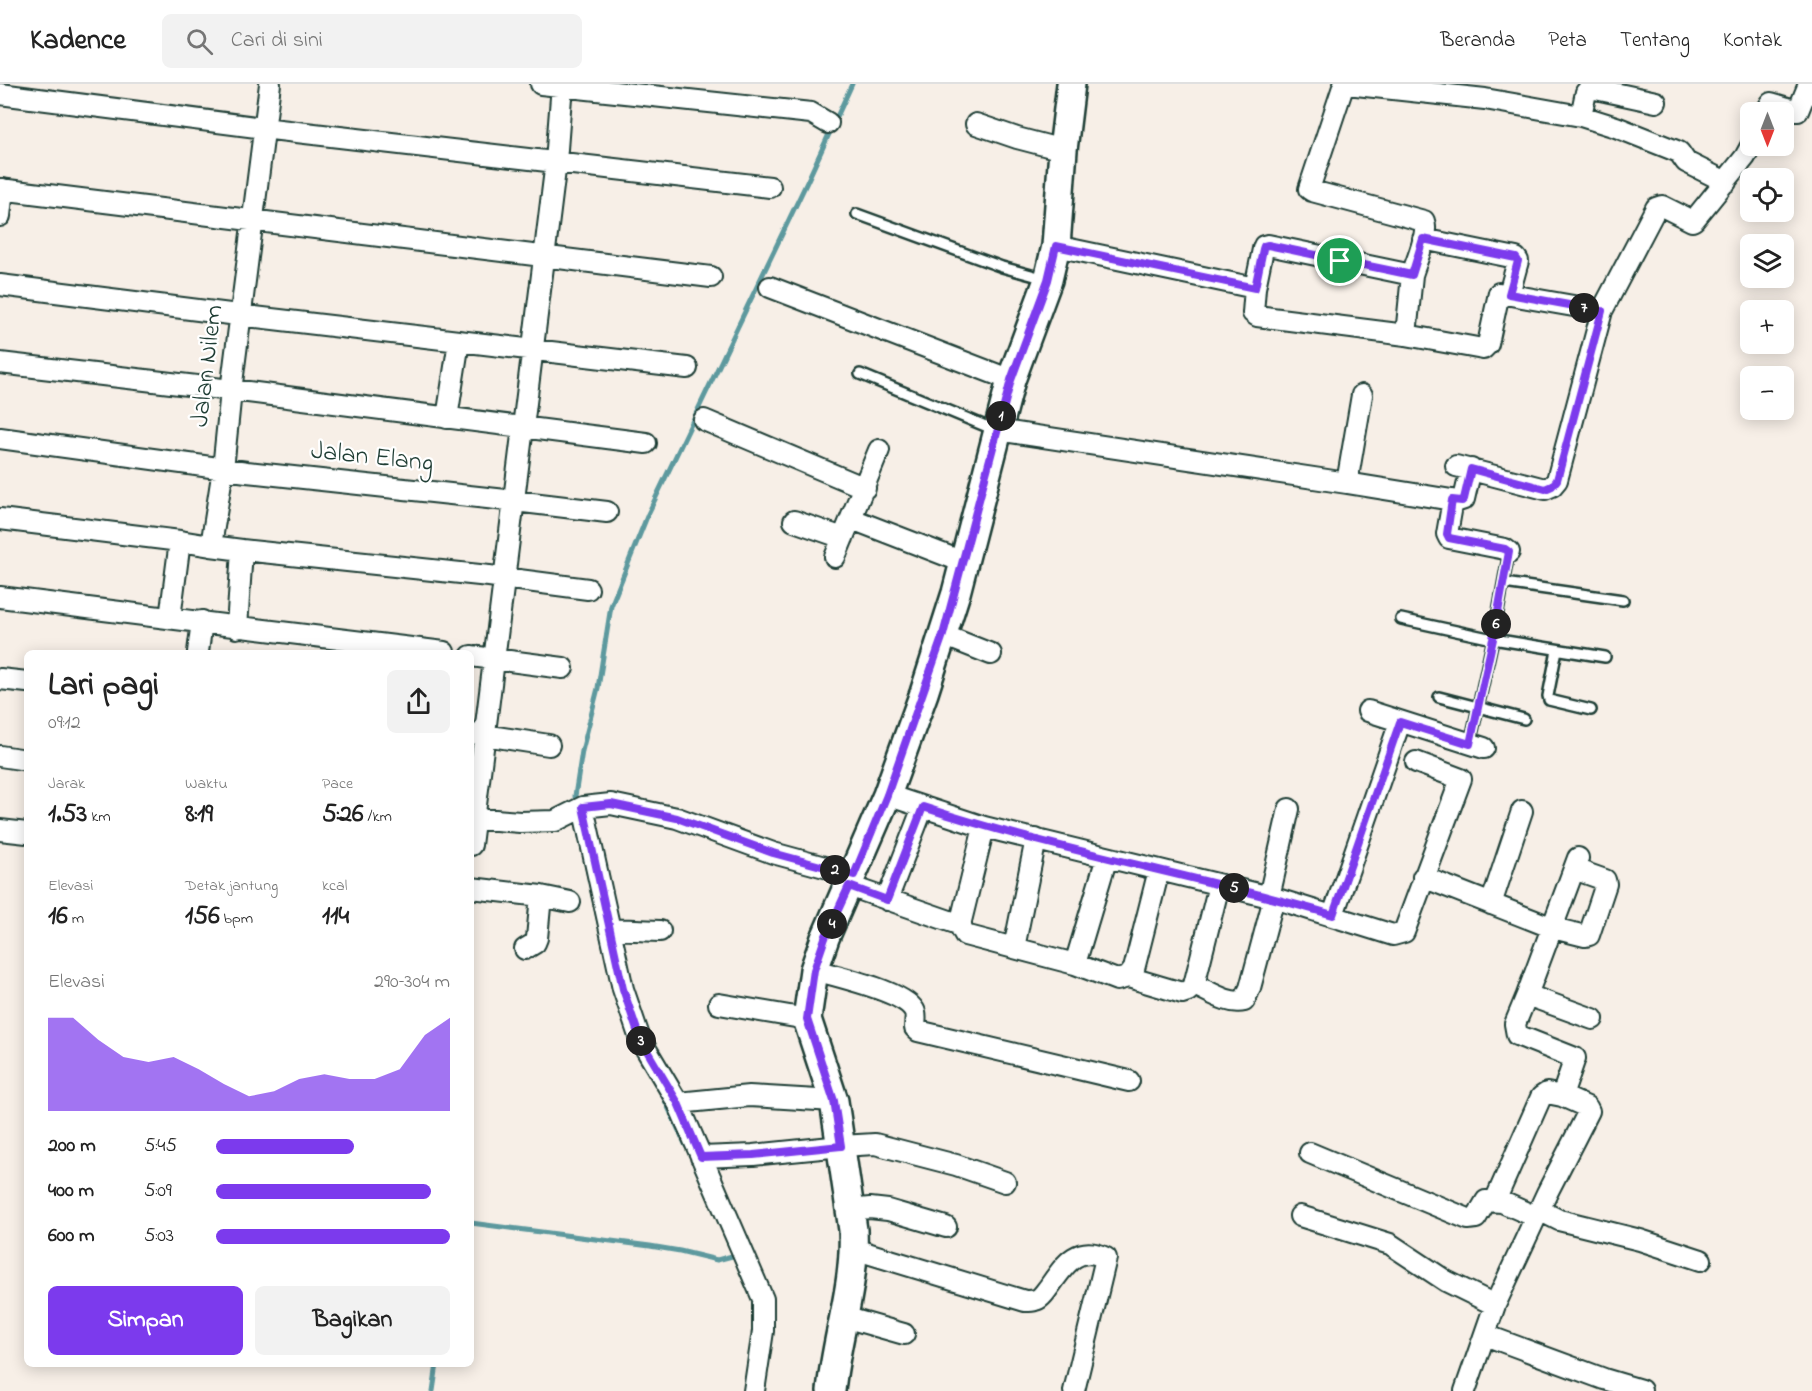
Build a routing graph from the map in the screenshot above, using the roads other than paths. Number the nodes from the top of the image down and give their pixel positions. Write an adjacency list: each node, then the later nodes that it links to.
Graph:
1 (270, 84): 13 (street, Jalan Nilem)
2 (541, 84): 6 (street)
3 (1071, 84): 14 (street)
4 (1346, 84): 10 (street); 23 (street)
5 (1809, 84): 9 (street)
6 (562, 85): 11 (street); 16 (street)
7 (0, 94): 13 (street)
8 (1656, 102): 10 (street)
9 (1794, 110)
10 (1581, 116): 17 (street)
11 (828, 123)
12 (976, 124): 14 (street)
13 (264, 129): 16 (street); 22 (street, Jalan Nilem)
14 (1063, 150): 24 (street)
15 (1746, 156): 17 (street)
16 (556, 162): 18 (street); 25 (street)
17 (1726, 182): 33 (street)
18 (770, 187)
19 (2, 189): 21 (street); 22 (street)
20 (857, 214): 28 (lane)
21 (0, 216)
22 (253, 220): 25 (street); 34 (street, Jalan Nilem)
23 (1423, 239): 26 (street); 32 (street)
24 (1056, 246): 28 (street); 31 (street)
25 (545, 256): 27 (street); 37 (street)
26 (1412, 275): 31 (street); 35 (street)
27 (711, 277)
28 (1048, 280): 41 (street)
29 (0, 285): 34 (street)
30 (771, 287): 41 (street)
31 (1255, 288): 35 (street)
32 (1509, 294): 33 (street); 35 (street)
33 (1602, 311): 54 (street)
34 (241, 315): 36 (street); 42 (street, Jalan Nilem)
35 (1406, 334)
36 (459, 341): 37 (street); 44 (street)
37 (533, 350): 39 (street); 46 (street)
38 (0, 363): 42 (street)
39 (687, 368)
40 (861, 374): 47 (lane)
41 (1011, 380): 47 (street)
42 (231, 391): 44 (street); 51 (street, Jalan Nilem)
43 (1362, 394): 52 (street)
44 (447, 418): 46 (street)
45 (704, 420): 53 (street)
46 (524, 428): 49 (street); 55 (street)
47 (997, 430): 52 (street); 66 (street)
48 (0, 438): 51 (street, Jalan Elang)
49 (646, 443)
50 (879, 450): 53 (street)
51 (223, 469): 55 (street, Jalan Elang); 62 (street, Jalan Nilem)
52 (1347, 483): 54 (street)
53 (865, 488): 58 (street)
54 (1452, 500): 64 (street)
55 (515, 501): 56 (street, Jalan Elang); 67 (street)
56 (607, 512)
57 (0, 519): 61 (street)
58 (852, 519): 60 (street); 66 (street)
59 (794, 521): 60 (street)
60 (843, 538): 65 (street)
61 (180, 541): 62 (street); 72 (street)
62 (211, 546): 63 (street)
63 (242, 550): 67 (street); 75 (street)
64 (1509, 552): 68 (lane)
65 (836, 557)
66 (963, 562): 76 (street)
67 (505, 578): 69 (street); 84 (street)
68 (1504, 583): 71 (lane); 77 (lane)
69 (588, 590)
70 (0, 597): 72 (street)
71 (1623, 600)
72 (170, 618): 74 (street)
73 (1401, 619): 77 (lane)
74 (202, 621): 75 (street); 78 (street)
75 (237, 628): 79 (street)
76 (943, 635): 81 (street); 101 (street)
77 (1493, 639): 80 (lane); 89 (lane)
78 (198, 650)
79 (427, 650)
80 (1557, 650): 83 (lane); 90 (lane)
81 (991, 654)
82 (474, 656): 84 (street)
83 (1605, 657)
84 (494, 658): 85 (street); 94 (street)
85 (563, 668)
86 (0, 679): 87 (street)
87 (24, 682)
88 (1439, 697): 89 (lane)
89 (1479, 708): 92 (lane); 96 (lane)
90 (1591, 710)
91 (1368, 711): 93 (street)
92 (1524, 719)
93 (1400, 722): 96 (street); 122 (street)
94 (478, 734): 95 (street); 100 (street)
95 (549, 745)
96 (1477, 746)
97 (0, 756): 98 (street)
98 (24, 760)
99 (1416, 762): 113 (street)
100 (474, 790)
101 (887, 795): 102 (street); 114 (street)
102 (923, 807): 107 (street); 119 (street)
103 (1289, 809): 118 (street)
104 (576, 811): 106 (street); 114 (street); 125 (street)
105 (1522, 811): 121 (street)
106 (474, 818)
107 (984, 827): 110 (street); 123 (street)
108 (0, 830): 109 (street)
109 (24, 833)
110 (1035, 839): 111 (street); 127 (street)
111 (1107, 857): 112 (street); 129 (street)
112 (1159, 870): 115 (street); 131 (street)
113 (1423, 877): 121 (street); 122 (street)
114 (851, 881): 119 (street); 130 (street)
115 (1220, 885): 118 (street); 132 (street)
116 (474, 888): 117 (street)
117 (541, 896): 120 (street); 128 (street)
118 (1272, 898): 122 (street); 132 (street)
119 (887, 900): 123 (street)
120 (570, 902)
121 (1491, 904): 124 (street)
122 (1333, 915)
123 (961, 925): 127 (street)
124 (1553, 928): 124 (street); 133 (street)
125 (610, 929): 126 (street); 140 (street)
126 (660, 931)
127 (1014, 948): 129 (street)
128 (525, 949)
129 (1075, 964): 131 (street)
130 (814, 970): 135 (street); 137 (street)
131 (1128, 977): 132 (street)
132 (1194, 985)
133 (1527, 995): 136 (street); 138 (street)
134 (718, 1004): 135 (street)
135 (807, 1019): 139 (street)
136 (1593, 1019)
137 (1129, 1081)
138 (1562, 1096): 145 (street); 147 (street)
139 (834, 1101): 140 (street); 141 (street)
140 (678, 1103): 143 (street)
141 (841, 1146): 143 (street); 144 (street); 146 (street)
142 (1310, 1153): 145 (street)
143 (701, 1157): 157 (street)
144 (1005, 1182)
145 (1495, 1201): 147 (street)
146 (849, 1210): 149 (street); 150 (street)
147 (1538, 1214): 151 (street); 152 (street)
148 (1300, 1216): 152 (street)
149 (945, 1227)
150 (854, 1249): 153 (street); 159 (street)
151 (1701, 1260)
152 (1495, 1305): 155 (street)
153 (844, 1317): 154 (street); 158 (street)
154 (904, 1334)
155 (1485, 1335): 156 (street); 160 (street)
156 (1641, 1390)
157 (754, 1391)
158 (831, 1391)
159 (1074, 1391)
160 (1464, 1391)

